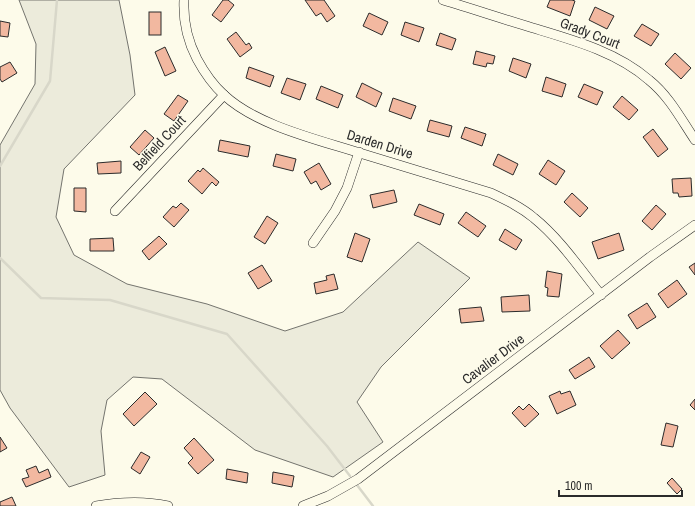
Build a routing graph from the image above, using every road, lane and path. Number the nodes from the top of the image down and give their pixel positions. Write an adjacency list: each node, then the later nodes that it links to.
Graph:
1 (184, 0): 4 (street, Darden Drive)
2 (443, 0): 3 (street, Grady Court)
3 (467, 4): 5 (street, Grady Court)
4 (224, 95): 6 (street, Darden Drive); 7 (street, Belfield Court)
5 (695, 140)
6 (359, 152): 9 (street); 10 (street, Darden Drive)
7 (115, 211)
8 (695, 225): 10 (street, Cavalier Drive)
9 (313, 243)
10 (601, 295): 11 (street, Cavalier Drive)
11 (316, 504): 14 (street, Cavalier Drive)
12 (96, 506): 13 (street)
13 (168, 506)
14 (303, 506)

